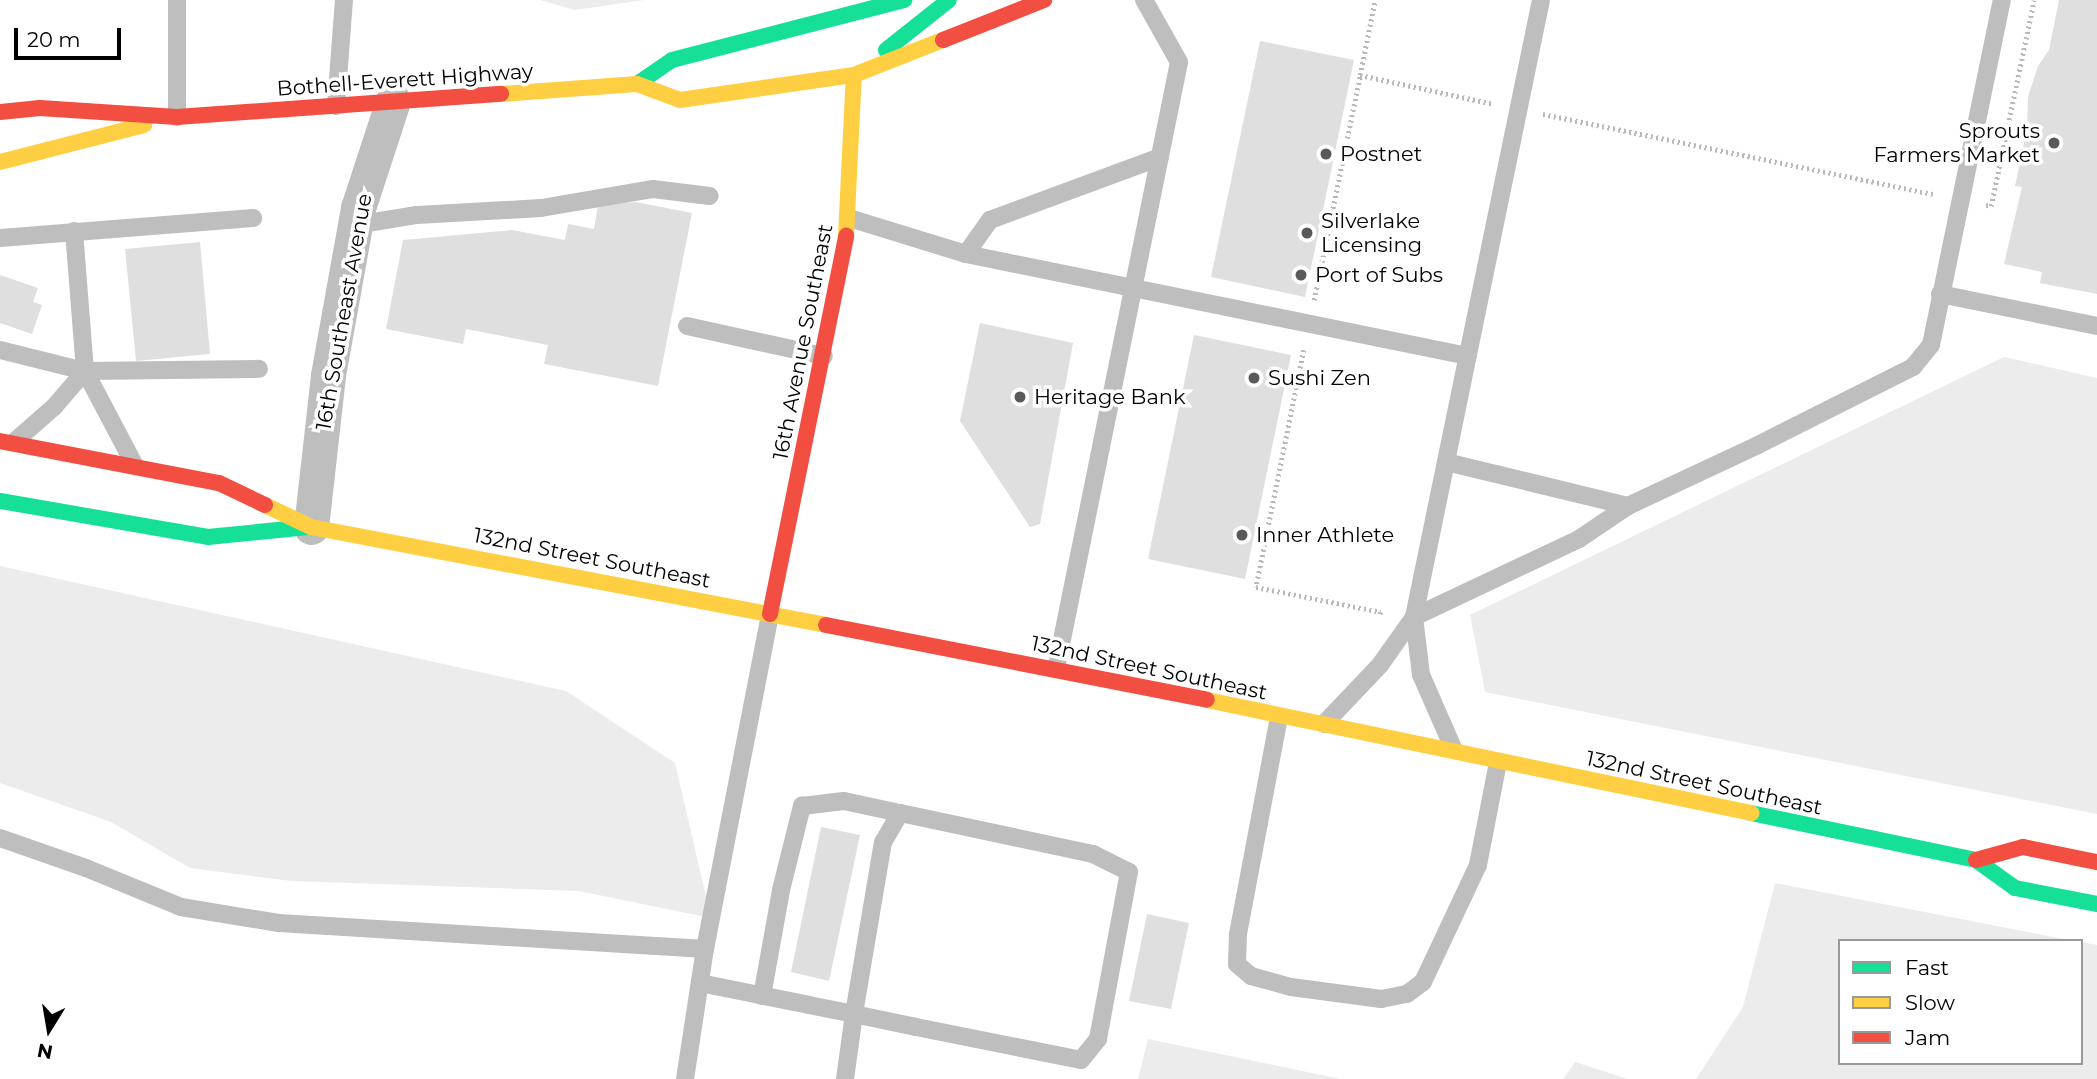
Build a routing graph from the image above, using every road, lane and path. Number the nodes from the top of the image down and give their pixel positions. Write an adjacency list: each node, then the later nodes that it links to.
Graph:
1 (177, 0): 18 (lane)
2 (344, 0): 15 (lane)
3 (904, 0): 13 (main road)
4 (949, 0): 11 (main road)
5 (1044, 0): 11 (main road, Bothell-Everett Highway)
6 (1144, 0): 19 (lane)
7 (1375, 0): 12 (path)
8 (1541, 0): 16 (lane)
9 (2001, 0): 22 (lane)
10 (2034, 0): 22 (path)
11 (854, 75): 13 (main road, Bothell-Everett Highway); 24 (main road, 16th Avenue Southeast)
12 (1360, 75): 16 (path); 31 (path)
13 (637, 84): 14 (main road, Bothell-Everett Highway)
14 (393, 100): 15 (main road, Bothell-Everett Highway); 25 (street, 16th Southeast Avenue)
15 (336, 106): 18 (main road, Bothell-Everett Highway)
16 (1518, 109): 22 (path); 35 (lane)
17 (0, 112): 18 (main road, Bothell-Everett Highway)
18 (177, 117): 20 (main road, Bothell-Everett Highway)
19 (1160, 157): 28 (lane); 29 (lane)
20 (0, 162)
21 (710, 196): 25 (lane)
22 (1960, 200): 30 (lane)
23 (253, 218): 26 (lane)
24 (849, 218): 28 (lane); 36 (main road, 16th Avenue Southeast)
25 (355, 225): 44 (street, 16th Southeast Avenue)
26 (74, 232): 27 (lane); 38 (lane)
27 (0, 238)
28 (966, 254): 29 (lane)
29 (1135, 288): 31 (lane); 48 (lane)
30 (1940, 294): 33 (lane); 43 (lane)
31 (1310, 325): 35 (lane); 47 (path)
32 (687, 326): 36 (lane)
33 (2097, 326)
34 (0, 349): 38 (lane)
35 (1468, 355): 40 (lane)
36 (824, 356): 45 (main road, 16th Avenue Southeast)
37 (260, 369): 38 (lane)
38 (86, 371): 39 (lane); 41 (lane)
39 (6, 442): 41 (main road, 132nd Street Southeast)
40 (1446, 462): 43 (lane); 46 (lane)
41 (135, 467): 44 (main road, 132nd Street Southeast)
42 (0, 501): 44 (main road, 132nd Street Southeast)
43 (1628, 506): 46 (lane)
44 (311, 527): 45 (main road, 132nd Street Southeast)
45 (770, 614): 48 (main road, 132nd Street Southeast); 58 (lane)
46 (1414, 617): 50 (lane); 51 (lane)
47 (1379, 622)
48 (1056, 669): 49 (main road, 132nd Street Southeast)
49 (1279, 717): 50 (main road, 132nd Street Southeast); 52 (lane)
50 (1322, 725): 51 (main road, 132nd Street Southeast)
51 (1455, 752): 52 (main road, 132nd Street Southeast)
52 (1498, 762): 55 (main road, 132nd Street Southeast)
53 (900, 813): 60 (lane); 61 (lane); 61 (lane)
54 (0, 838): 58 (lane)
55 (1976, 860): 56 (main road, 132nd Street Southeast); 57 (main road, 132nd Street Southeast)
56 (2097, 862)
57 (2097, 904)
58 (705, 948): 59 (lane)
59 (700, 983): 60 (lane); 62 (lane)
60 (762, 996): 61 (lane)
61 (854, 1014): 63 (lane)
62 (685, 1079)
63 (845, 1079)

